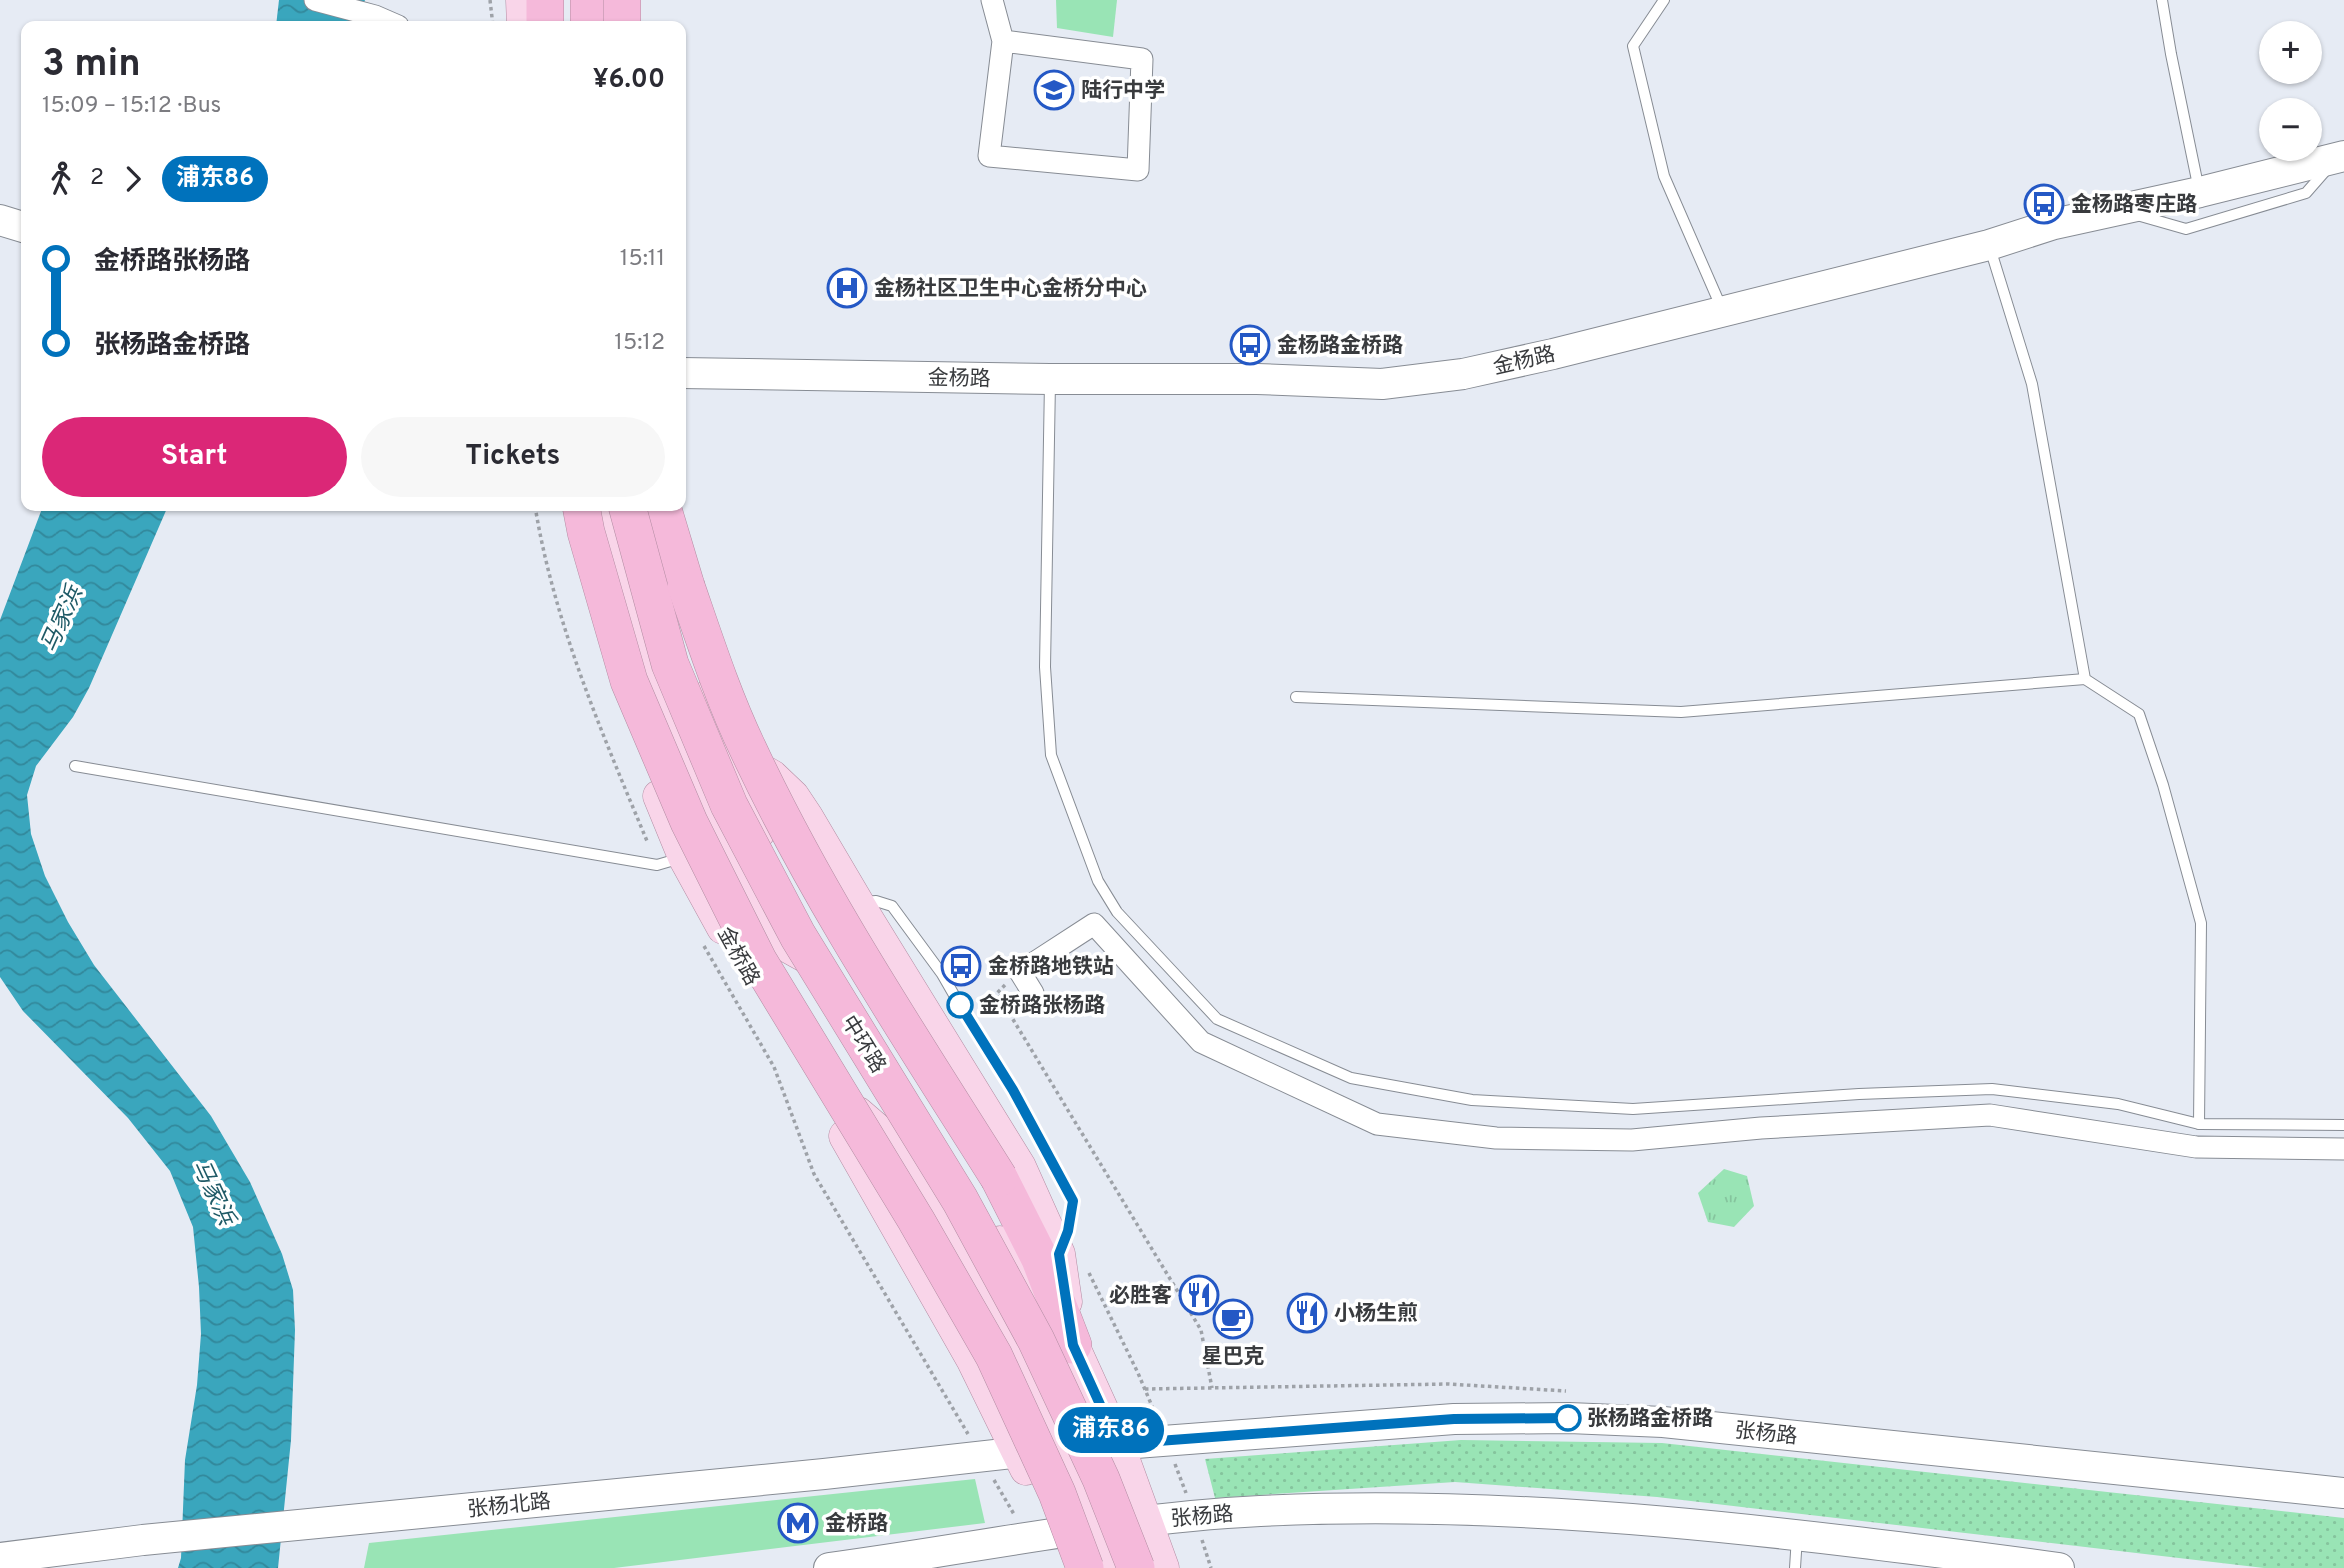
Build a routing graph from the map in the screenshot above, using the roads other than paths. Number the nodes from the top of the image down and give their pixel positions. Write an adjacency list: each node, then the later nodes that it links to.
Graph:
1 (315, 0): 11 (street)
2 (522, 0): 12 (main road)
3 (545, 0): 13 (highway)
4 (560, 0): 14 (main road)
5 (589, 0): 15 (highway)
6 (607, 0): 16 (main road)
7 (623, 0): 17 (highway, bridge)
8 (992, 0): 18 (street)
9 (1664, 0): 25 (lane)
10 (2162, 0): 20 (lane)
11 (386, 21)
12 (523, 21)
13 (545, 21)
14 (562, 21)
15 (589, 21)
16 (609, 21)
17 (621, 21)
18 (1003, 41): 18 (street)
19 (2339, 157): 20 (main road, 金杨路); 21 (lane)
20 (2200, 192): 21 (main road, 金杨路)
21 (2121, 211): 24 (main road, 金杨路)
22 (0, 220): 23 (main road)
23 (21, 226)
24 (1989, 245): 25 (main road, 金杨路); 34 (lane)
25 (1723, 311): 27 (main road, 金杨路)
26 (686, 373): 27 (main road, 金杨路)
27 (1050, 379): 43 (lane)
28 (565, 511): 39 (main road, 金桥路)
29 (582, 511): 58 (highway, bridge)
30 (603, 511): 36 (main road)
31 (628, 511): 36 (highway, 中环路, bridge)
32 (647, 511): 36 (highway, bridge)
33 (664, 511): 46 (highway, bridge)
34 (2085, 679): 35 (lane); 43 (lane)
35 (1296, 697)
36 (704, 749): 38 (main road); 38 (main road); 40 (main road); 46 (main road); 60 (highway, 中环路, bridge)
37 (75, 766): 39 (lane)
38 (759, 832): 40 (main road)
39 (671, 861): 42 (main road, 金桥路)
40 (842, 978): 46 (main road)
41 (1033, 993): 45 (street)
42 (801, 1064): 48 (main road); 49 (main road, 金桥路)
43 (2199, 1124): 44 (lane)
44 (2344, 1125)
45 (2344, 1149)
46 (1073, 1345): 47 (main road)
47 (1118, 1444): 48 (main road, 张杨路); 50 (main road, 张杨路); 51 (main road)
48 (1067, 1448): 49 (main road, 张杨路); 51 (main road)
49 (1018, 1451): 52 (main road); 54 (main road, 金桥路); 55 (main road, 张杨北路)
50 (2344, 1493)
51 (1145, 1522): 52 (main road, 张杨路); 53 (main road, 张杨路); 61 (main road)
52 (1095, 1529): 54 (main road, 张杨路); 59 (main road)
53 (1798, 1534): 62 (lane); 63 (main road, 张杨路)
54 (1042, 1537): 56 (main road); 57 (main road, 金桥路)
55 (0, 1558)
56 (829, 1568)
57 (1067, 1568)
58 (1085, 1568)
59 (1112, 1568)
60 (1136, 1568)
61 (1163, 1568)
62 (1795, 1568)
63 (2059, 1568)

